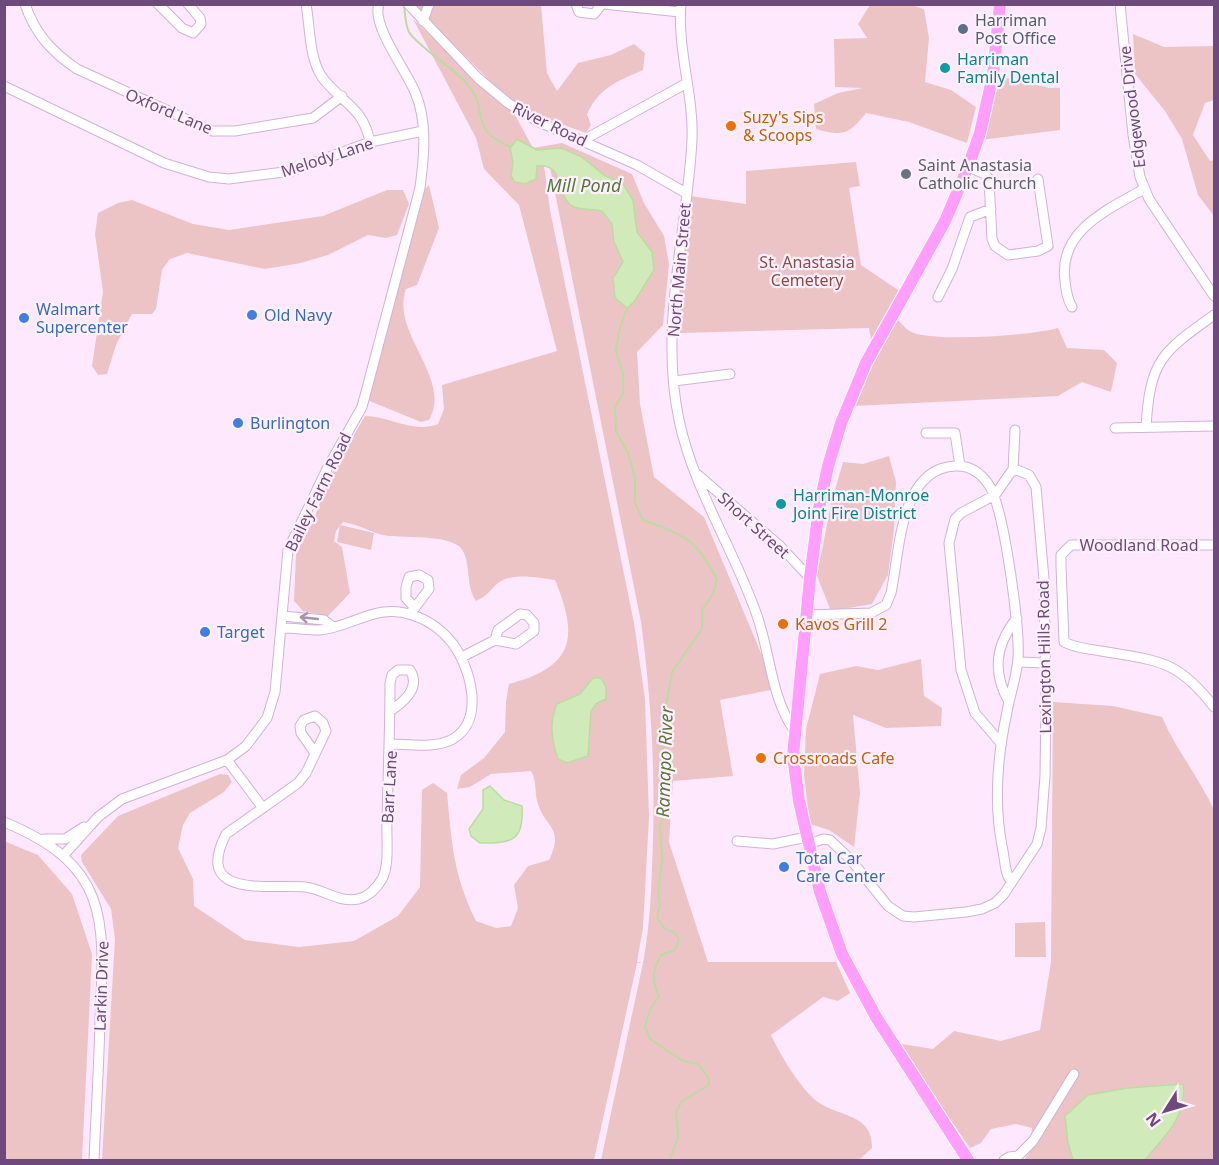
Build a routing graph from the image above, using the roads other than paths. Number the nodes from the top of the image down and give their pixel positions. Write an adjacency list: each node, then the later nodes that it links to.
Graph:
1 (26, 4): 18 (street, Oxford Lane)
2 (158, 4): 3 (street)
3 (188, 4)
4 (306, 4): 18 (street)
5 (369, 4): 15 (street)
6 (379, 4): 15 (street)
7 (408, 4): 14 (street, River Road)
8 (429, 4): 14 (street)
9 (576, 4): 10 (street)
10 (602, 4): 13 (street)
11 (1000, 4): 22 (main road)
12 (1120, 4): 24 (street, Edgewood Drive)
13 (681, 8): 16 (street, North Main Street)
14 (420, 18): 21 (street, River Road)
15 (377, 19): 19 (street)
16 (687, 83): 21 (street); 25 (street, North Main Street)
17 (4, 86): 20 (street, Melody Lane)
18 (342, 96): 20 (street)
19 (423, 131): 20 (street, Melody Lane); 45 (street, Bailey Farm Road)
20 (370, 142)
21 (586, 142): 25 (street, River Road)
22 (968, 167): 26 (street); 43 (main road)
23 (1038, 179): 26 (street)
24 (1144, 189): 27 (street, Edgewood Drive); 29 (street)
25 (686, 193): 32 (street, North Main Street)
26 (991, 209): 28 (street)
27 (1215, 296)
28 (938, 297)
29 (1072, 307)
30 (1215, 315): 34 (street)
31 (730, 374): 32 (street)
32 (674, 381): 40 (street, North Main Street)
33 (1215, 426): 34 (street)
34 (1146, 427): 35 (street)
35 (1115, 428)
36 (1016, 430): 39 (street)
37 (926, 433): 38 (street)
38 (960, 466): 41 (street, Lexington Hills Road); 44 (street)
39 (1013, 471): 41 (street); 52 (street, Lexington Hills Road)
40 (696, 473): 43 (street, Short Street); 56 (street, North Main Street)
41 (995, 495): 46 (street, Lexington Hills Road); 57 (street)
42 (1215, 545): 54 (street, Woodland Road)
43 (810, 578): 44 (main road)
44 (807, 615): 56 (main road)
45 (283, 616): 47 (street, one-way to 45); 48 (street, Bailey Farm Road)
46 (1017, 618): 51 (street, Lexington Hills Road); 53 (street, Lexington Hills Road)
47 (333, 627): 48 (street, Barr Lane); 50 (street, Barr Lane)
48 (282, 628): 60 (street, Bailey Farm Road)
49 (495, 640): 50 (street)
50 (462, 657): 58 (street, Barr Lane)
51 (1018, 662): 52 (street); 53 (street, Lexington Hills Road)
52 (1044, 663): 68 (street, Lexington Hills Road)
53 (1009, 702): 57 (street, Lexington Hills Road)
54 (1215, 707)
55 (390, 711): 58 (street)
56 (794, 730): 66 (main road)
57 (1000, 742): 68 (street, Lexington Hills Road)
58 (389, 744): 61 (street, Barr Lane)
59 (315, 753): 61 (street)
60 (227, 759): 61 (street); 62 (street, Bailey Farm Road)
61 (262, 808)
62 (98, 817): 64 (street); 67 (street, Bailey Farm Road)
63 (4, 822): 64 (street, Larkin Drive)
64 (41, 838): 67 (street, Larkin Drive)
65 (738, 841): 66 (street)
66 (808, 841): 68 (street, Lexington Hills Road); 71 (main road)
67 (63, 856): 70 (street, Larkin Drive)
68 (1011, 881)
69 (1074, 1074): 72 (street)
70 (94, 1161)
71 (968, 1161)
72 (1004, 1161)

